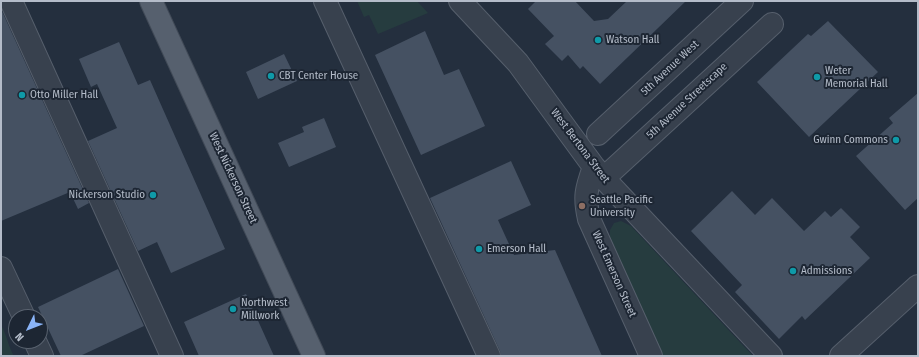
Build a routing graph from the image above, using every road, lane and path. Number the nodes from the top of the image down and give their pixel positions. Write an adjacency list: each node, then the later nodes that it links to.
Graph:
1 (11, 1): 12 (street)
2 (151, 1): 13 (main road, West Nickerson Street)
3 (326, 1): 14 (street)
4 (460, 1): 8 (street, West Bertona Street)
5 (742, 1): 7 (street, 5th Avenue West)
6 (772, 24): 8 (street, 5th Avenue Streetscape)
7 (598, 134)
8 (599, 173): 15 (street, West Emerson Street); 16 (street, West Bertona Street)
9 (1, 268): 11 (street)
10 (918, 286): 17 (street)
11 (20, 309)
12 (172, 356)
13 (314, 356)
14 (488, 356)
15 (651, 356)
16 (771, 356)
17 (841, 356)

